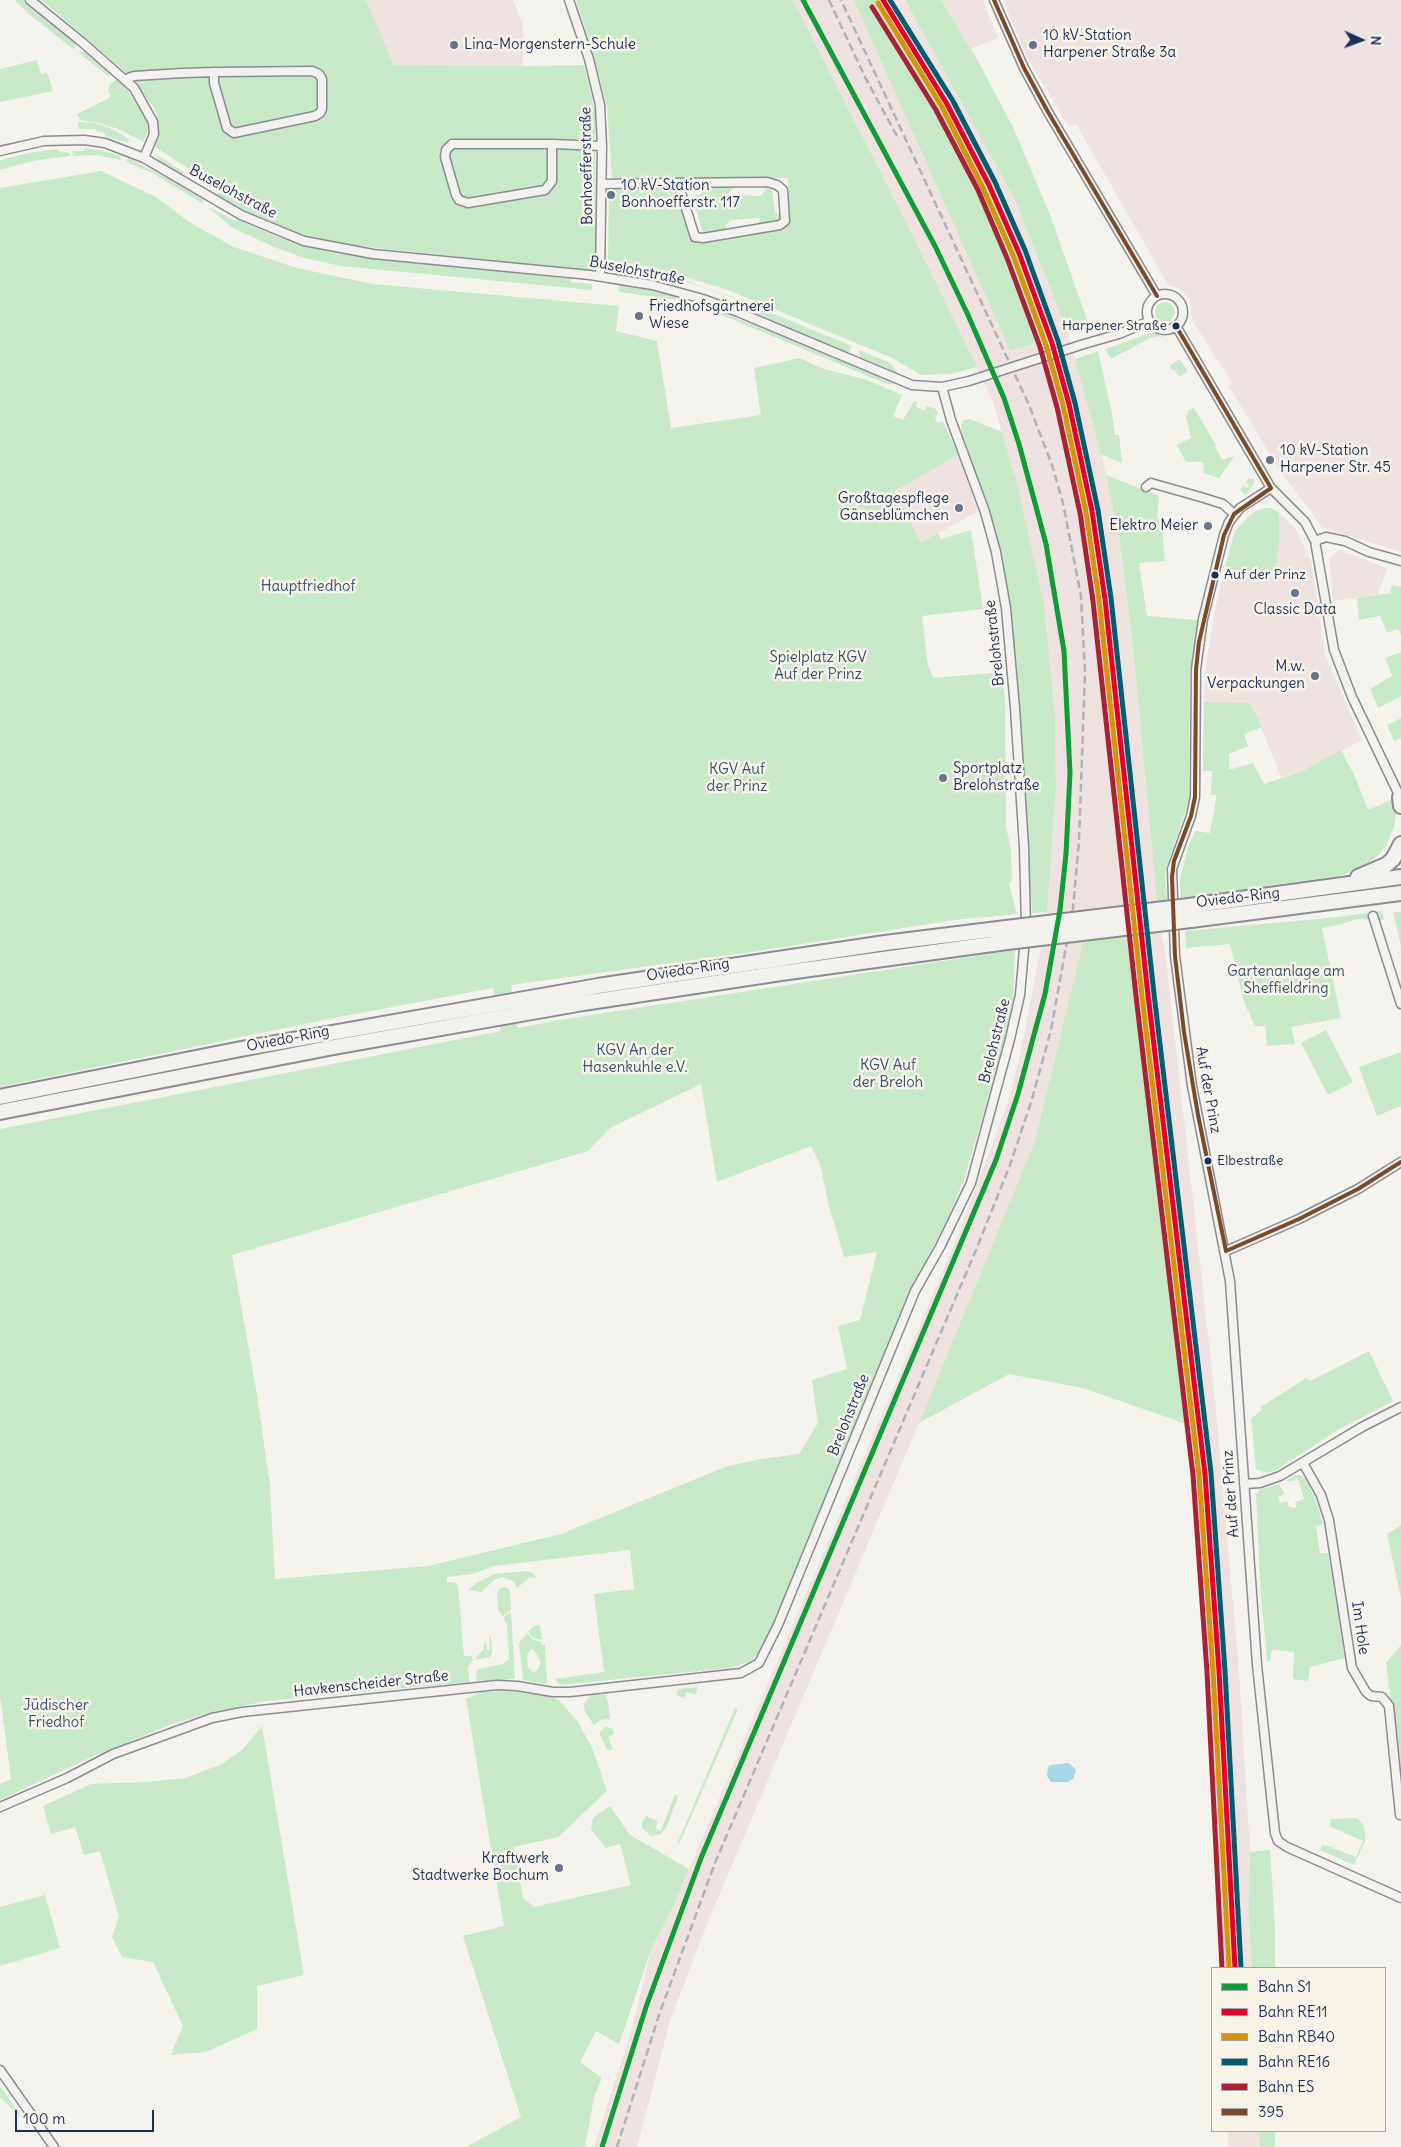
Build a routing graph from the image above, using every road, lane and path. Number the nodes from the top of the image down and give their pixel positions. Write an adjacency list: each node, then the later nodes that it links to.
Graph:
1 (30, 0): 5 (street)
2 (569, 0): 7 (street, Bonhoefferstraße)
3 (994, 0): 13 (street)
4 (214, 72): 4 (street); 5 (street)
5 (126, 79): 9 (street)
6 (552, 144): 6 (street); 7 (street)
7 (602, 146): 11 (street, Bonhoefferstraße)
8 (0, 151): 9 (street, Buselohstraße)
9 (144, 158): 12 (street, Buselohstraße)
10 (678, 183): 10 (street); 11 (street)
11 (602, 184): 12 (street, Bonhoefferstraße)
12 (600, 276): 16 (street, Buselohstraße)
13 (1157, 296): 14 (street); 15 (street)
14 (1150, 321): 15 (street); 16 (street, Buselohstraße, bridge)
15 (1176, 326): 18 (street)
16 (942, 387): 39 (street, Brelohstraße)
17 (1146, 486): 19 (street)
18 (1271, 488): 19 (street); 20 (street)
19 (1234, 514): 35 (street, Auf der Prinz)
20 (1315, 540): 21 (street); 22 (street)
21 (1401, 561)
22 (1401, 801)
23 (1401, 844): 25 (highway)
24 (1401, 877): 25 (highway, Oviedo-Ring)
25 (1314, 890): 29 (highway, Oviedo-Ring)
26 (1401, 893): 27 (highway, Oviedo-Ring)
27 (1386, 895): 28 (highway); 29 (highway, Oviedo-Ring)
28 (1401, 898)
29 (1190, 913): 32 (highway, Oviedo-Ring, bridge); 33 (highway, Oviedo-Ring, bridge)
30 (1373, 916): 31 (street)
31 (1401, 1004)
32 (0, 1097)
33 (0, 1112)
34 (1401, 1162): 35 (street)
35 (1226, 1251): 38 (street, Auf der Prinz)
36 (1401, 1407): 37 (street)
37 (1303, 1463): 38 (street); 41 (street, Im Hole)
38 (1244, 1484): 42 (street, Auf der Prinz)
39 (759, 1663): 40 (street, Havkenscheider Straße)
40 (0, 1807)
41 (1400, 1815)
42 (1401, 1898)
43 (0, 2070): 44 (street)
44 (54, 2147)

